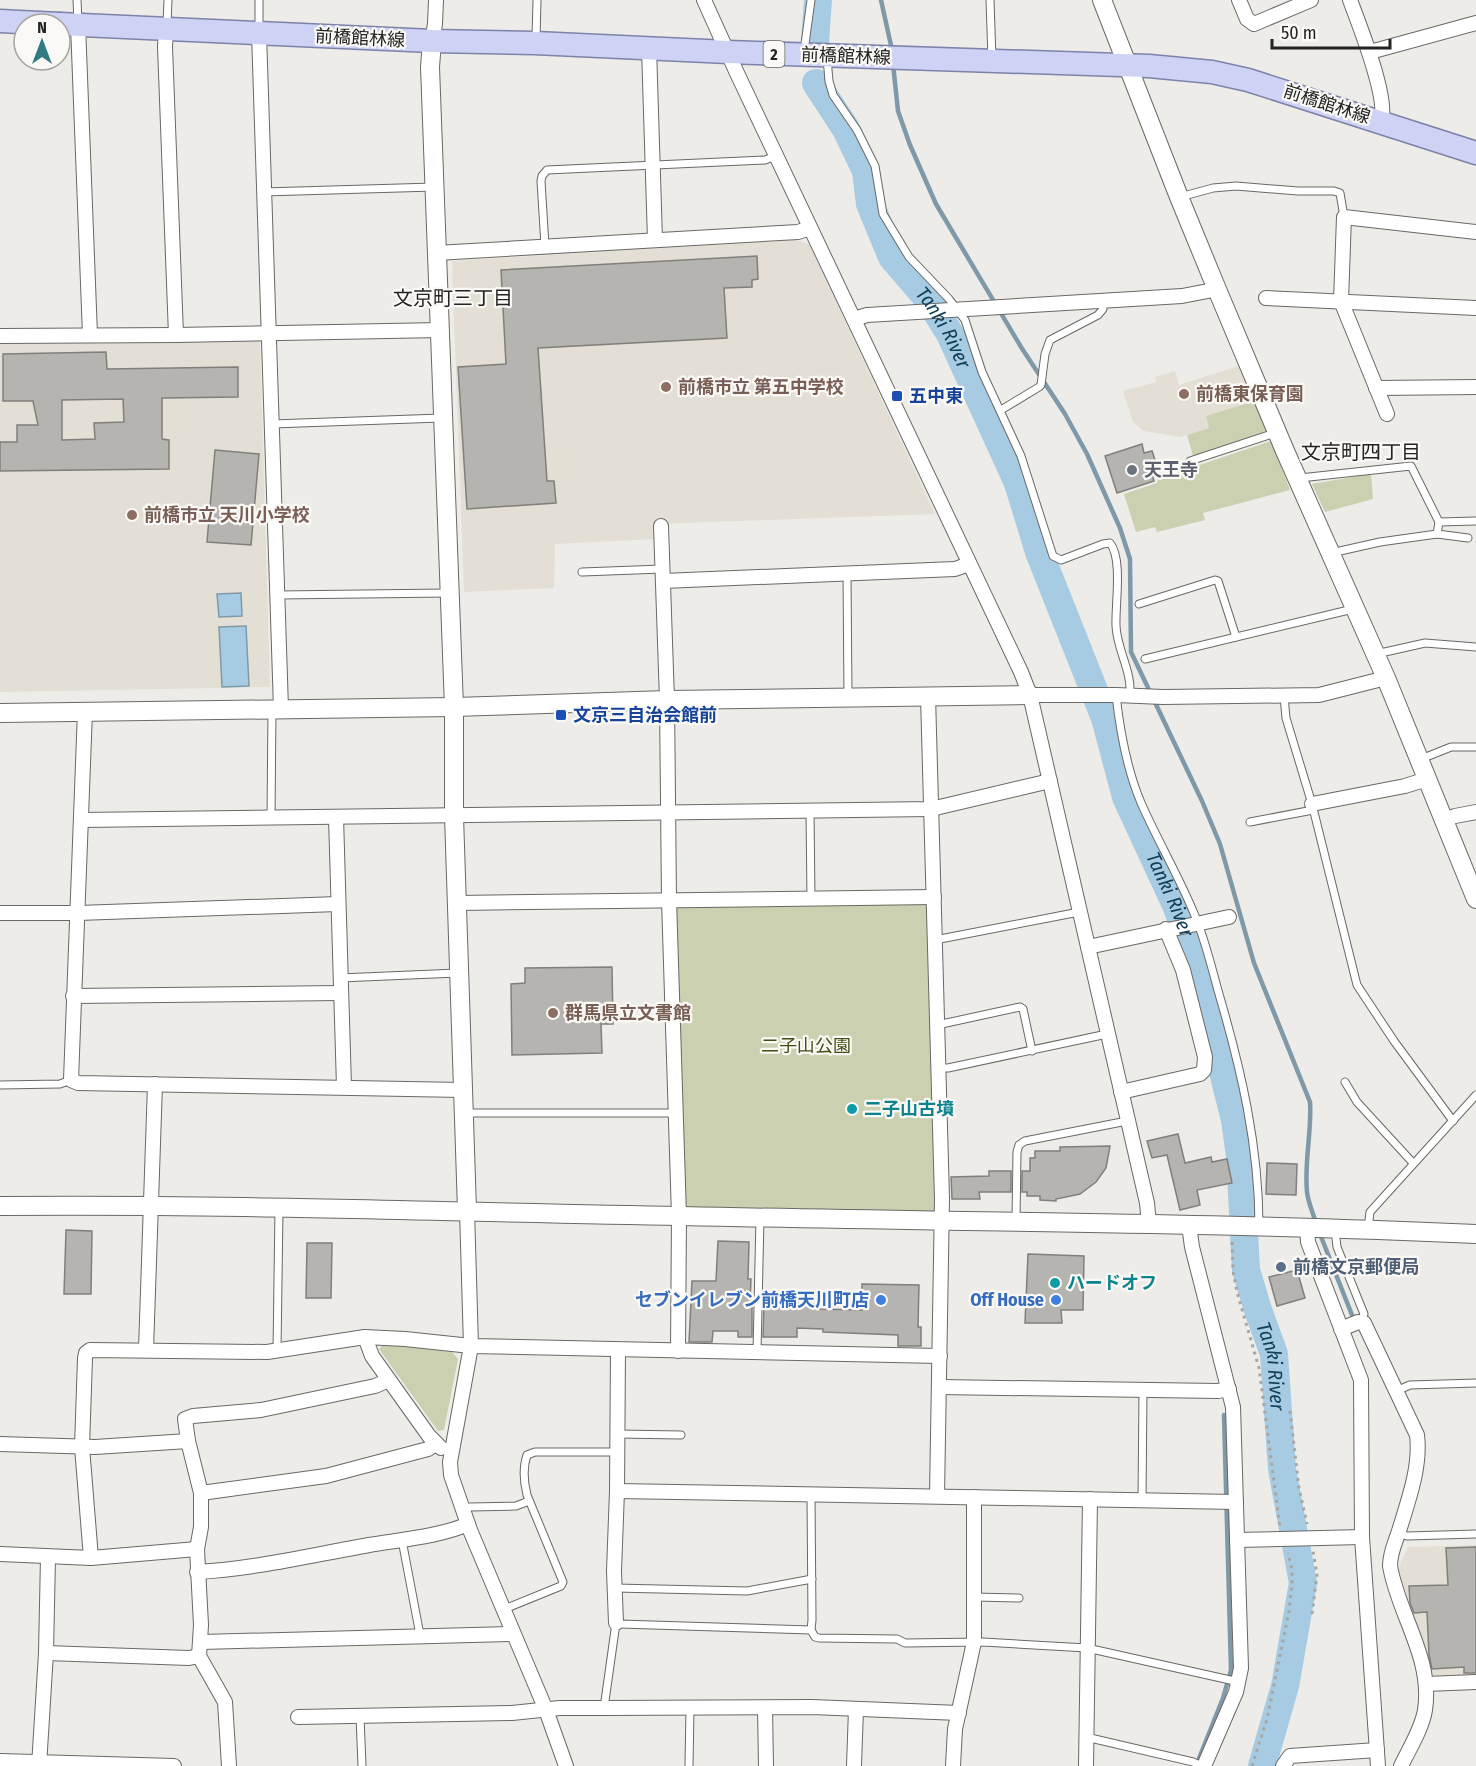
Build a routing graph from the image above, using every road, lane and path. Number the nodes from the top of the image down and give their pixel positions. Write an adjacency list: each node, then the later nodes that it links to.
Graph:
1 (168, 0): 14 (lane)
2 (259, 0): 15 (lane)
3 (436, 0): 16 (street)
4 (537, 0): 17 (lane)
5 (704, 0): 19 (street)
6 (811, 0): 21 (lane)
7 (990, 0): 23 (lane)
8 (1102, 0): 24 (street)
9 (1239, 0): 10 (street)
10 (1311, 0)
11 (1350, 0): 20 (street)
12 (1476, 23): 20 (street)
13 (72, 24): 14 (main road, 前橋館林線 / 2)
14 (166, 29): 15 (main road, 前橋館林線 / 2); 49 (street)
15 (259, 33): 16 (main road, 前橋館林線 / 2); 31 (street)
16 (432, 41): 17 (main road, 前橋館林線 / 2); 30 (street)
17 (536, 43): 18 (main road, 前橋館林線 / 2)
18 (649, 48): 19 (main road, 前橋館林線 / 2); 29 (street)
19 (728, 52): 21 (main road, 前橋館林線 / 2); 28 (street)
20 (1370, 52): 26 (street)
21 (804, 55): 22 (main road, 前橋館林線 / 2)
22 (827, 55): 23 (main road, 前橋館林線 / 2); 44 (lane)
23 (992, 61): 24 (main road, 前橋館林線 / 2)
24 (1129, 66): 26 (main road, 前橋館林線 / 2); 32 (street)
25 (70, 72): 48 (street)
26 (1381, 122): 27 (main road, 前橋館林線 / 2)
27 (1476, 153)
28 (776, 156): 29 (lane); 34 (street)
29 (652, 165): 36 (street); 37 (lane)
30 (434, 187): 31 (lane); 38 (street)
31 (263, 192): 47 (street)
32 (1179, 197): 33 (lane); 39 (street)
33 (1344, 217): 35 (street); 42 (street)
34 (810, 228): 36 (street); 45 (street)
35 (1476, 232)
36 (655, 240): 37 (street)
37 (545, 246): 38 (street)
38 (436, 253): 46 (street)
39 (1216, 288): 41 (street); 57 (street)
40 (1266, 298): 42 (street)
41 (1102, 300): 44 (street); 53 (lane)
42 (1341, 302): 43 (street); 52 (street)
43 (1476, 308)
44 (959, 310): 45 (street); 53 (lane)
45 (854, 319): 66 (street)
46 (441, 330): 47 (street); 55 (street)
47 (270, 333): 49 (street); 56 (street)
48 (90, 335): 49 (street); 50 (street)
49 (176, 335)
50 (0, 336)
51 (1476, 387): 52 (street)
52 (1376, 388): 54 (street)
53 (1001, 410): 81 (lane)
54 (1387, 414)
55 (443, 418): 56 (lane); 70 (street)
56 (272, 424): 71 (street)
57 (1278, 432): 58 (lane); 59 (street)
58 (1190, 461)
59 (1298, 478): 61 (lane); 65 (street)
60 (1476, 521): 61 (lane)
61 (1439, 522): 63 (lane)
62 (661, 526): 69 (street)
63 (1437, 534): 64 (lane); 65 (lane)
64 (1468, 538)
65 (1331, 553): 73 (street)
66 (969, 564): 68 (street); 79 (street)
67 (582, 572): 69 (lane)
68 (847, 573): 69 (street); 84 (lane)
69 (662, 575): 85 (street)
70 (450, 593): 71 (lane); 86 (street)
71 (278, 595): 87 (street)
72 (1138, 604): 74 (lane)
73 (1356, 608): 74 (lane); 76 (street)
74 (1236, 637): 77 (lane)
75 (1476, 646): 76 (lane)
76 (1376, 654): 78 (street)
77 (1145, 659)
78 (1386, 678): 83 (street); 91 (street)
79 (1030, 695): 80 (street); 82 (street); 93 (street)
80 (1116, 695): 81 (street); 115 (lane)
81 (1130, 695): 83 (street)
82 (928, 696): 84 (street); 95 (street)
83 (1284, 696): 94 (lane)
84 (848, 698): 85 (street)
85 (667, 700): 86 (street); 97 (street)
86 (454, 707): 87 (street); 99 (street)
87 (276, 709): 88 (street); 101 (lane)
88 (85, 711): 89 (street); 102 (street)
89 (0, 713)
90 (1476, 747): 91 (lane)
91 (1420, 759): 92 (street)
92 (1427, 779): 94 (street); 103 (street)
93 (1050, 781): 95 (street); 111 (street)
94 (1313, 807): 104 (lane); 138 (lane)
95 (931, 809): 96 (street); 105 (street)
96 (810, 810): 97 (street); 106 (lane)
97 (667, 812): 99 (street); 108 (street)
98 (1476, 812): 103 (street)
99 (454, 816): 100 (street); 109 (street)
100 (336, 817): 101 (street); 110 (street)
101 (271, 818): 102 (street)
102 (81, 820): 113 (street)
103 (1444, 820): 107 (street)
104 (1250, 822)
105 (934, 897): 106 (street); 117 (street)
106 (811, 899): 108 (street)
107 (1476, 899)
108 (669, 900): 109 (street); 136 (street)
109 (458, 903): 119 (street)
110 (338, 904): 113 (street); 120 (street)
111 (1080, 912): 117 (lane); 118 (street)
112 (0, 913): 113 (street)
113 (78, 913): 122 (street)
114 (1229, 917): 115 (street)
115 (1198, 923): 116 (street); 150 (lane)
116 (1166, 929): 118 (street); 133 (street)
117 (935, 940): 123 (street)
118 (1088, 947): 124 (street)
119 (460, 973): 120 (lane); 132 (street)
120 (340, 978): 121 (street)
121 (340, 993): 122 (street); 131 (street)
122 (73, 996): 127 (street)
123 (937, 1025): 125 (lane); 126 (street)
124 (1107, 1034): 125 (lane); 133 (street)
125 (1032, 1051): 126 (lane)
126 (938, 1068): 146 (street)
127 (71, 1080): 129 (street); 130 (lane)
128 (1345, 1082): 139 (lane)
129 (155, 1084): 131 (street); 140 (street)
130 (0, 1085)
131 (344, 1087): 132 (street)
132 (463, 1090): 135 (street)
133 (1121, 1092): 137 (street)
134 (1476, 1095): 138 (lane)
135 (464, 1113): 136 (lane); 143 (street)
136 (676, 1113): 144 (street)
137 (1127, 1121): 147 (lane); 148 (street)
138 (1453, 1121): 139 (lane)
139 (1413, 1163): 153 (lane)
140 (151, 1204): 141 (street); 142 (street); 160 (street)
141 (0, 1206)
142 (279, 1207): 143 (street); 163 (lane)
143 (467, 1210): 144 (street); 159 (street)
144 (679, 1216): 145 (street); 162 (street)
145 (760, 1218): 146 (street); 164 (lane)
146 (942, 1220): 147 (street); 165 (street)
147 (1016, 1221): 148 (street)
148 (1149, 1224): 149 (street)
149 (1190, 1225): 150 (street); 169 (street)
150 (1259, 1226): 151 (street)
151 (1307, 1227): 152 (street); 157 (street)
152 (1335, 1228): 153 (street); 156 (lane)
153 (1368, 1229): 154 (street)
154 (1476, 1234)
155 (1232, 1242): 197 (path)
156 (1361, 1322): 157 (street); 171 (street)
157 (1341, 1329): 194 (street)
158 (365, 1337): 159 (street); 163 (street); 166 (street)
159 (471, 1346): 161 (street); 179 (street)
160 (146, 1350): 163 (street); 178 (street)
161 (618, 1350): 162 (street); 173 (street)
162 (678, 1351): 164 (street)
163 (276, 1352)
164 (757, 1352): 165 (street)
165 (940, 1356): 168 (street)
166 (389, 1380): 175 (street); 177 (street)
167 (1476, 1383): 171 (lane)
168 (939, 1387): 170 (street); 184 (street)
169 (1229, 1389): 170 (street); 189 (street)
170 (1143, 1390): 187 (lane)
171 (1396, 1391): 192 (street)
172 (1290, 1411): 195 (path)
173 (617, 1434): 174 (lane); 180 (street)
174 (681, 1435)
175 (188, 1441): 178 (street); 182 (street)
176 (0, 1444): 178 (street)
177 (435, 1444): 179 (street); 182 (street)
178 (82, 1447): 202 (street)
179 (452, 1452): 190 (street)
180 (617, 1452): 181 (street); 188 (lane)
181 (617, 1491): 183 (street); 205 (street)
182 (201, 1493): 199 (street)
183 (811, 1493): 184 (street); 204 (lane)
184 (937, 1496): 185 (street)
185 (974, 1497): 186 (street); 206 (street)
186 (1090, 1499): 187 (street); 215 (street)
187 (1142, 1500): 189 (street)
188 (530, 1501): 190 (lane); 208 (lane)
189 (1236, 1502): 198 (street)
190 (462, 1509): 191 (street)
191 (468, 1524): 196 (street); 208 (street)
192 (1398, 1533): 193 (lane); 220 (street)
193 (1476, 1534)
194 (1362, 1537): 195 (street); 230 (street)
195 (1308, 1538): 197 (street); 209 (path)
196 (402, 1539): 203 (street); 213 (lane)
197 (1285, 1539): 198 (street); 244 (path)
198 (1237, 1540): 218 (street)
199 (197, 1549): 202 (street); 203 (street)
200 (0, 1554): 201 (street)
201 (48, 1557): 202 (street); 217 (street)
202 (91, 1558)
203 (197, 1572): 216 (street)
204 (812, 1579): 205 (lane); 211 (lane)
205 (615, 1588): 210 (street)
206 (974, 1597): 207 (lane); 214 (street)
207 (1019, 1598)
208 (502, 1610): 212 (street)
209 (1312, 1614)
210 (616, 1623): 211 (lane); 221 (lane)
211 (811, 1630): 214 (lane)
212 (513, 1634): 213 (street); 225 (street)
213 (420, 1635): 216 (street)
214 (974, 1642): 215 (lane); 226 (street)
215 (1087, 1648): 218 (lane); 229 (street)
216 (200, 1649): 217 (street); 235 (street)
217 (45, 1653): 232 (street)
218 (1239, 1682): 243 (street)
219 (1476, 1682): 220 (street)
220 (1426, 1684): 247 (street)
221 (604, 1708): 222 (street); 225 (street)
222 (690, 1708): 223 (street); 238 (lane)
223 (765, 1708): 224 (street); 239 (street)
224 (856, 1709): 226 (street); 240 (street)
225 (546, 1710): 227 (street); 237 (street)
226 (959, 1713): 241 (street)
227 (360, 1716): 228 (street); 236 (lane)
228 (298, 1717)
229 (1086, 1737): 242 (street); 243 (lane)
230 (1377, 1750): 245 (street); 246 (street)
231 (0, 1761): 232 (street)
232 (39, 1764): 233 (street)
233 (135, 1765): 234 (street)
234 (174, 1766)
235 (229, 1766)
236 (362, 1766)
237 (566, 1766)
238 (689, 1766)
239 (766, 1766)
240 (854, 1766)
241 (953, 1766)
242 (1086, 1766)
243 (1203, 1766)
244 (1252, 1766)
245 (1283, 1766)
246 (1378, 1766)
247 (1401, 1766)

